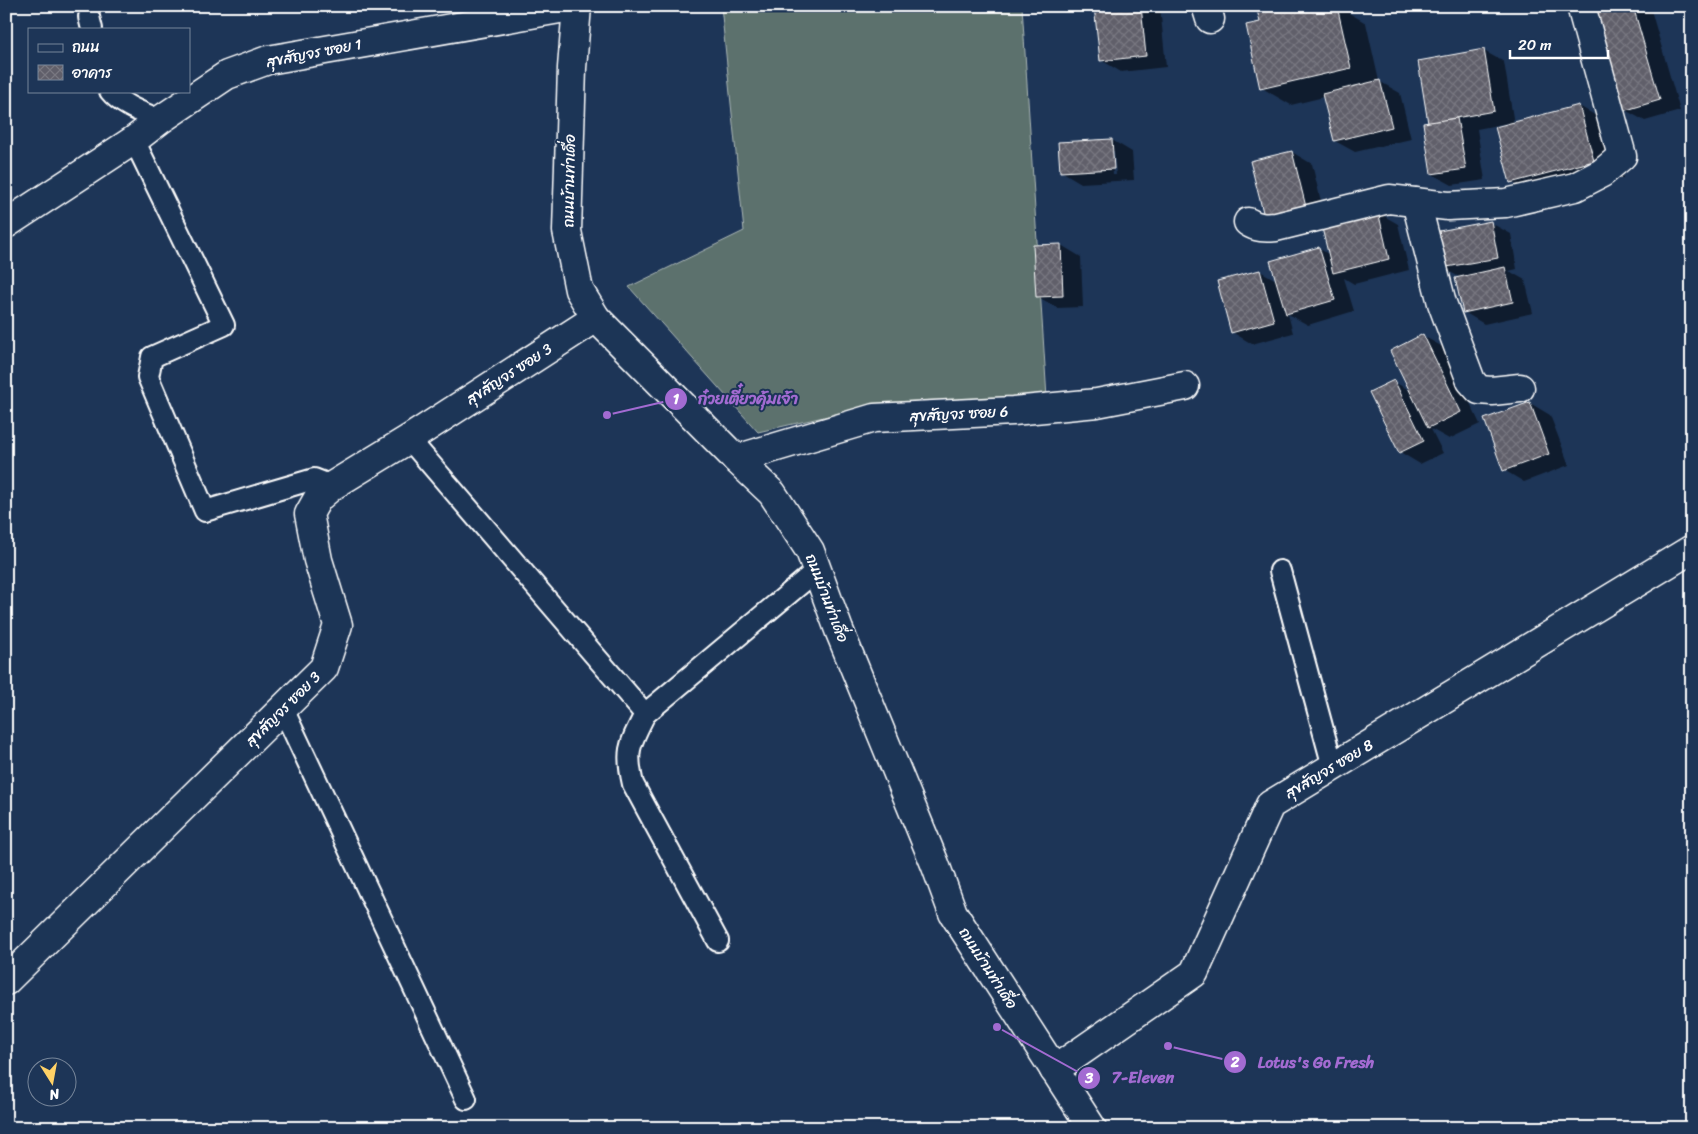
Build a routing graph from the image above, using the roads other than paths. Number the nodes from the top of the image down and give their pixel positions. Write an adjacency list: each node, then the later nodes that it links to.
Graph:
1 (577, 6): 4 (street, สุขสัญจร ซอย 1); 9 (street, ถนนบ้านท่าเดื่อ)
2 (1581, 6): 6 (street)
3 (111, 92): 4 (lane)
4 (160, 120): 5 (street, สุขสัญจร ซอย 1)
5 (134, 140): 8 (street, สุขสัญจร ซอย 1); 14 (lane)
6 (1416, 202): 7 (street); 11 (street)
7 (1248, 222)
8 (6, 224)
9 (596, 318): 12 (street, สุขสัญจร ซอย 3); 13 (street, ถนนบ้านท่าเดื่อ)
10 (1185, 386): 13 (street, สุขสัญจร ซอย 6)
11 (1520, 388)
12 (409, 439): 14 (street, สุขสัญจร ซอย 3); 19 (lane)
13 (736, 459): 16 (street, ถนนบ้านท่าเดื่อ)
14 (332, 486): 18 (street, สุขสัญจร ซอย 3)
15 (1692, 549): 20 (street, สุขสัญจร ซอย 8)
16 (817, 570): 19 (lane); 23 (street, ถนนบ้านท่าเดื่อ)
17 (1280, 571): 20 (lane)
18 (283, 709): 22 (street, สุขสัญจร ซอย 3); 24 (lane)
19 (644, 714): 21 (lane)
20 (1333, 767): 23 (street, สุขสัญจร ซอย 8)
21 (718, 941)
22 (6, 981)
23 (1054, 1070): 25 (street, ถนนบ้านท่าเดื่อ)
24 (466, 1099)
25 (1086, 1126)

